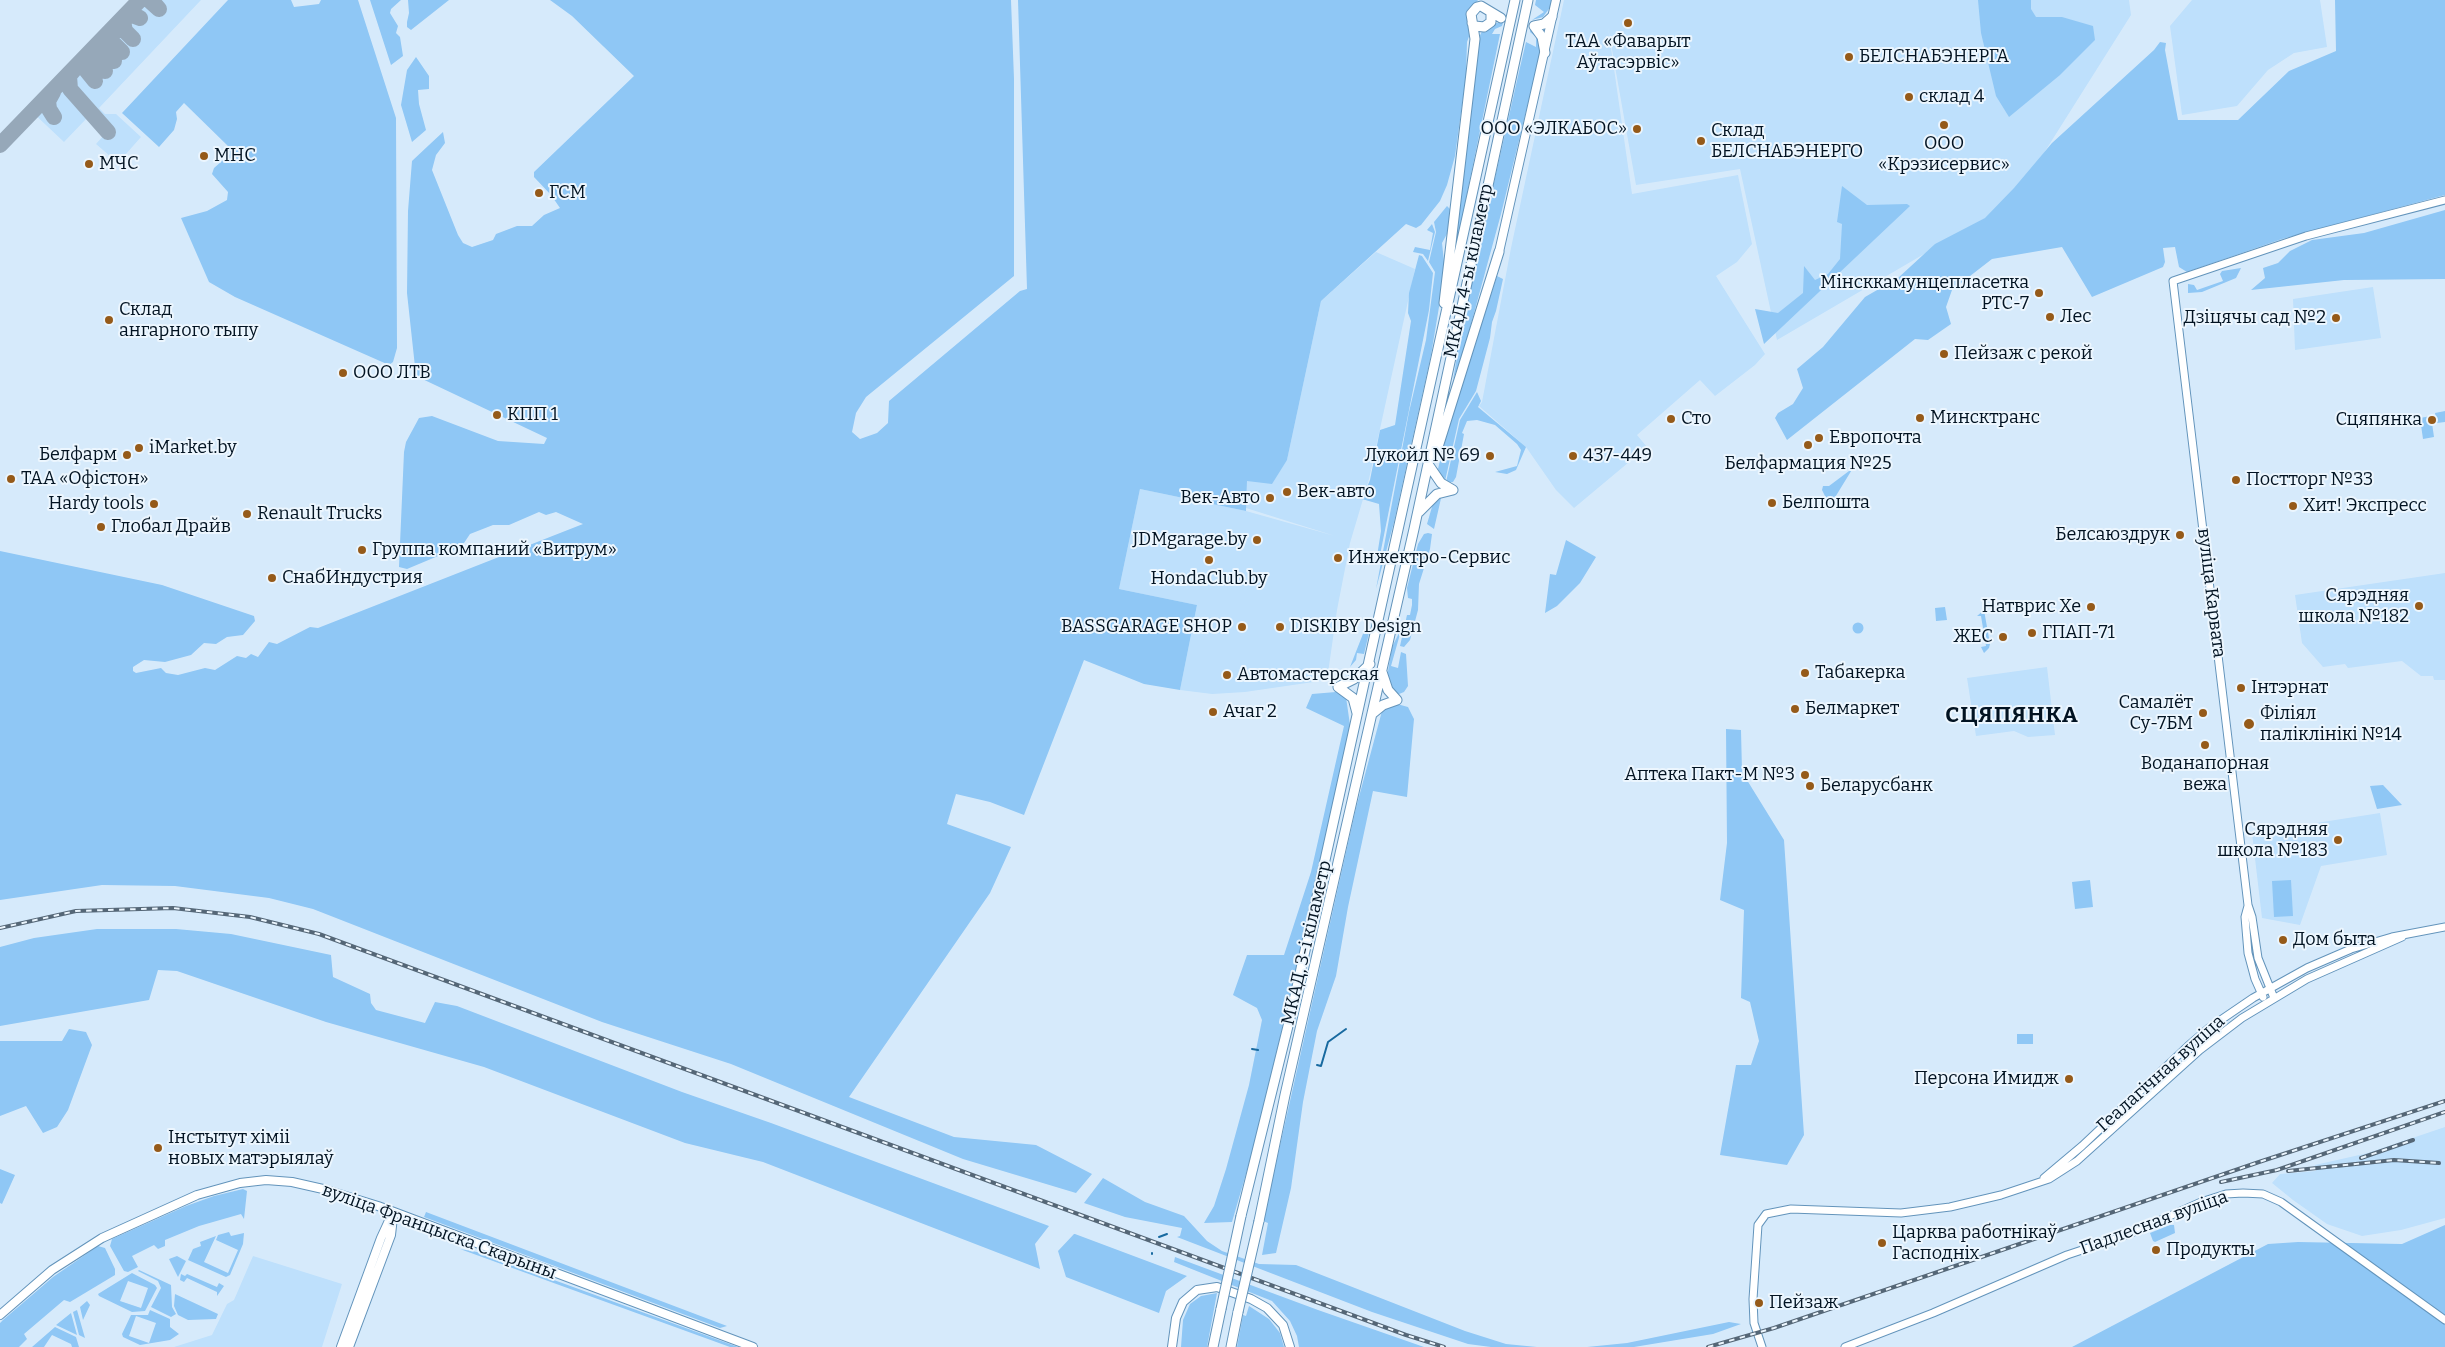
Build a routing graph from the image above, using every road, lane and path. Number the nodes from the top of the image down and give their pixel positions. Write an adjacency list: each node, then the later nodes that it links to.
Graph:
1 (1485, 0): 6 (highway)
2 (1515, 0): 14 (highway, МКАД, 4-ы кіламетр)
3 (1528, 0): 15 (highway, МКАД, 4-ы кіламетр)
4 (1556, 0): 7 (main road)
5 (1479, 4): 6 (highway); 8 (highway)
6 (1490, 15): 8 (highway)
7 (1552, 18): 9 (highway); 10 (main road)
8 (1472, 23): 14 (highway)
9 (1534, 26): 10 (highway); 11 (highway)
10 (1550, 30): 11 (main road)
11 (1545, 53): 13 (main road)
12 (2445, 200): 23 (street, вуліца Карвата)
13 (1499, 252): 15 (highway)
14 (1441, 338): 17 (highway, МКАД, 4-ы кіламетр)
15 (1428, 464): 16 (highway, МКАД, 4-ы кіламетр); 16 (highway)
16 (1418, 514): 18 (highway, МКАД, 4-ы кіламетр)
17 (1398, 538): 19 (highway, МКАД, 3-і кіламетр)
18 (1411, 541): 20 (highway, МКАД, 3-і кіламетр)
19 (1370, 664): 22 (highway, МКАД, 3-і кіламетр); 22 (highway)
20 (1382, 671): 21 (highway, МКАД, 3-і кіламетр); 21 (highway)
21 (1371, 716): 39 (highway, МКАД, 3-і кіламетр, bridge)
22 (1358, 720): 38 (highway, МКАД, 3-і кіламетр, bridge)
23 (2248, 906): 26 (street, вуліца Карвата); 27 (street, вуліца Карвата)
24 (2445, 927): 25 (street, Геалагічная вуліца)
25 (2402, 937): 26 (street, Геалагічная вуліца); 28 (street, Геалагічная вуліца)
26 (2270, 988): 27 (street, Геалагічная вуліца); 28 (street, вуліца Карвата)
27 (2261, 993): 29 (street, вуліца Карвата); 30 (street, Геалагічная вуліца)
28 (2274, 998): 29 (street, Геалагічная вуліца)
29 (2266, 1003): 30 (street, Геалагічная вуліца)
30 (2040, 1182): 41 (street, Геалагічная вуліца)
31 (393, 1212): 32 (main road, вуліца Францыска Скарыны); 34 (main road); 35 (main road); 36 (main road, вуліца Францыска Скарыны)
32 (0, 1315)
33 (2445, 1320): 42 (street, Падлесная вуліца)
34 (340, 1347)
35 (350, 1347)
36 (753, 1347)
37 (1172, 1347): 40 (main road)
38 (1213, 1347)
39 (1231, 1347)
40 (1290, 1347)
41 (1762, 1347)
42 (1845, 1347)

